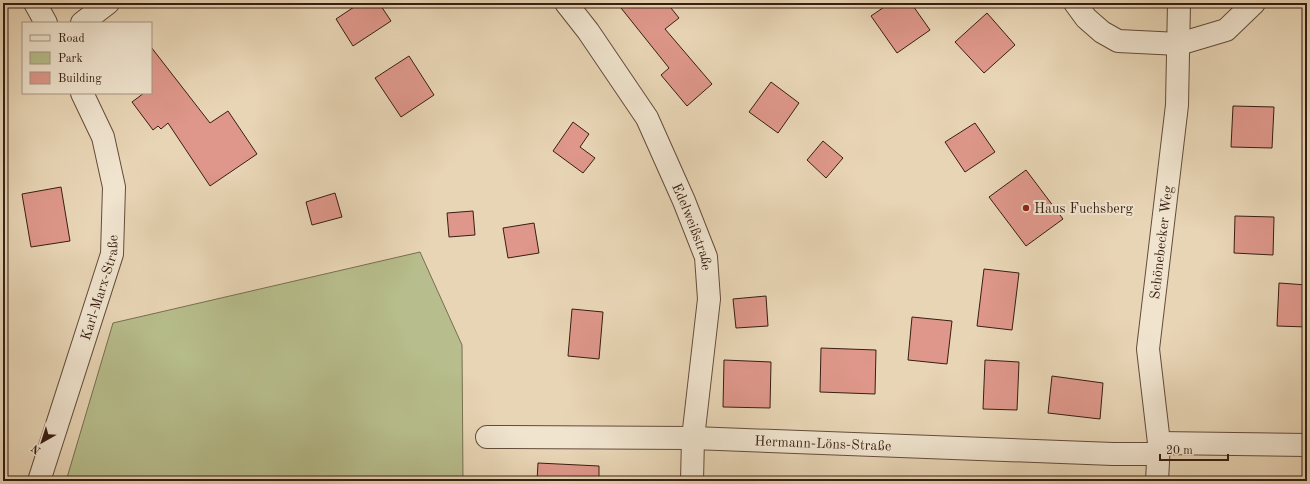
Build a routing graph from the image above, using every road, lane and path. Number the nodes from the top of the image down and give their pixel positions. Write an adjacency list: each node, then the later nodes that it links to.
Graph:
1 (35, 3): 7 (street)
2 (108, 3): 8 (street)
3 (566, 3): 12 (street, Edelweißstraße)
4 (1075, 3): 9 (street)
5 (1179, 3): 9 (street, Schönebecker Weg)
6 (1254, 3): 9 (street)
7 (45, 22)
8 (83, 22)
9 (1179, 44): 14 (street, Schönebecker Weg)
10 (82, 94): 15 (street, Karl-Marx-Straße)
11 (487, 437): 12 (street, Hermann-Löns-Straße)
12 (693, 438): 14 (street, Hermann-Löns-Straße); 16 (street, Edelweißstraße)
13 (1307, 445): 14 (street, Hermann-Löns-Straße)
14 (1159, 448): 17 (street, Schönebecker Weg)
15 (39, 481)
16 (692, 481)
17 (1157, 481)

